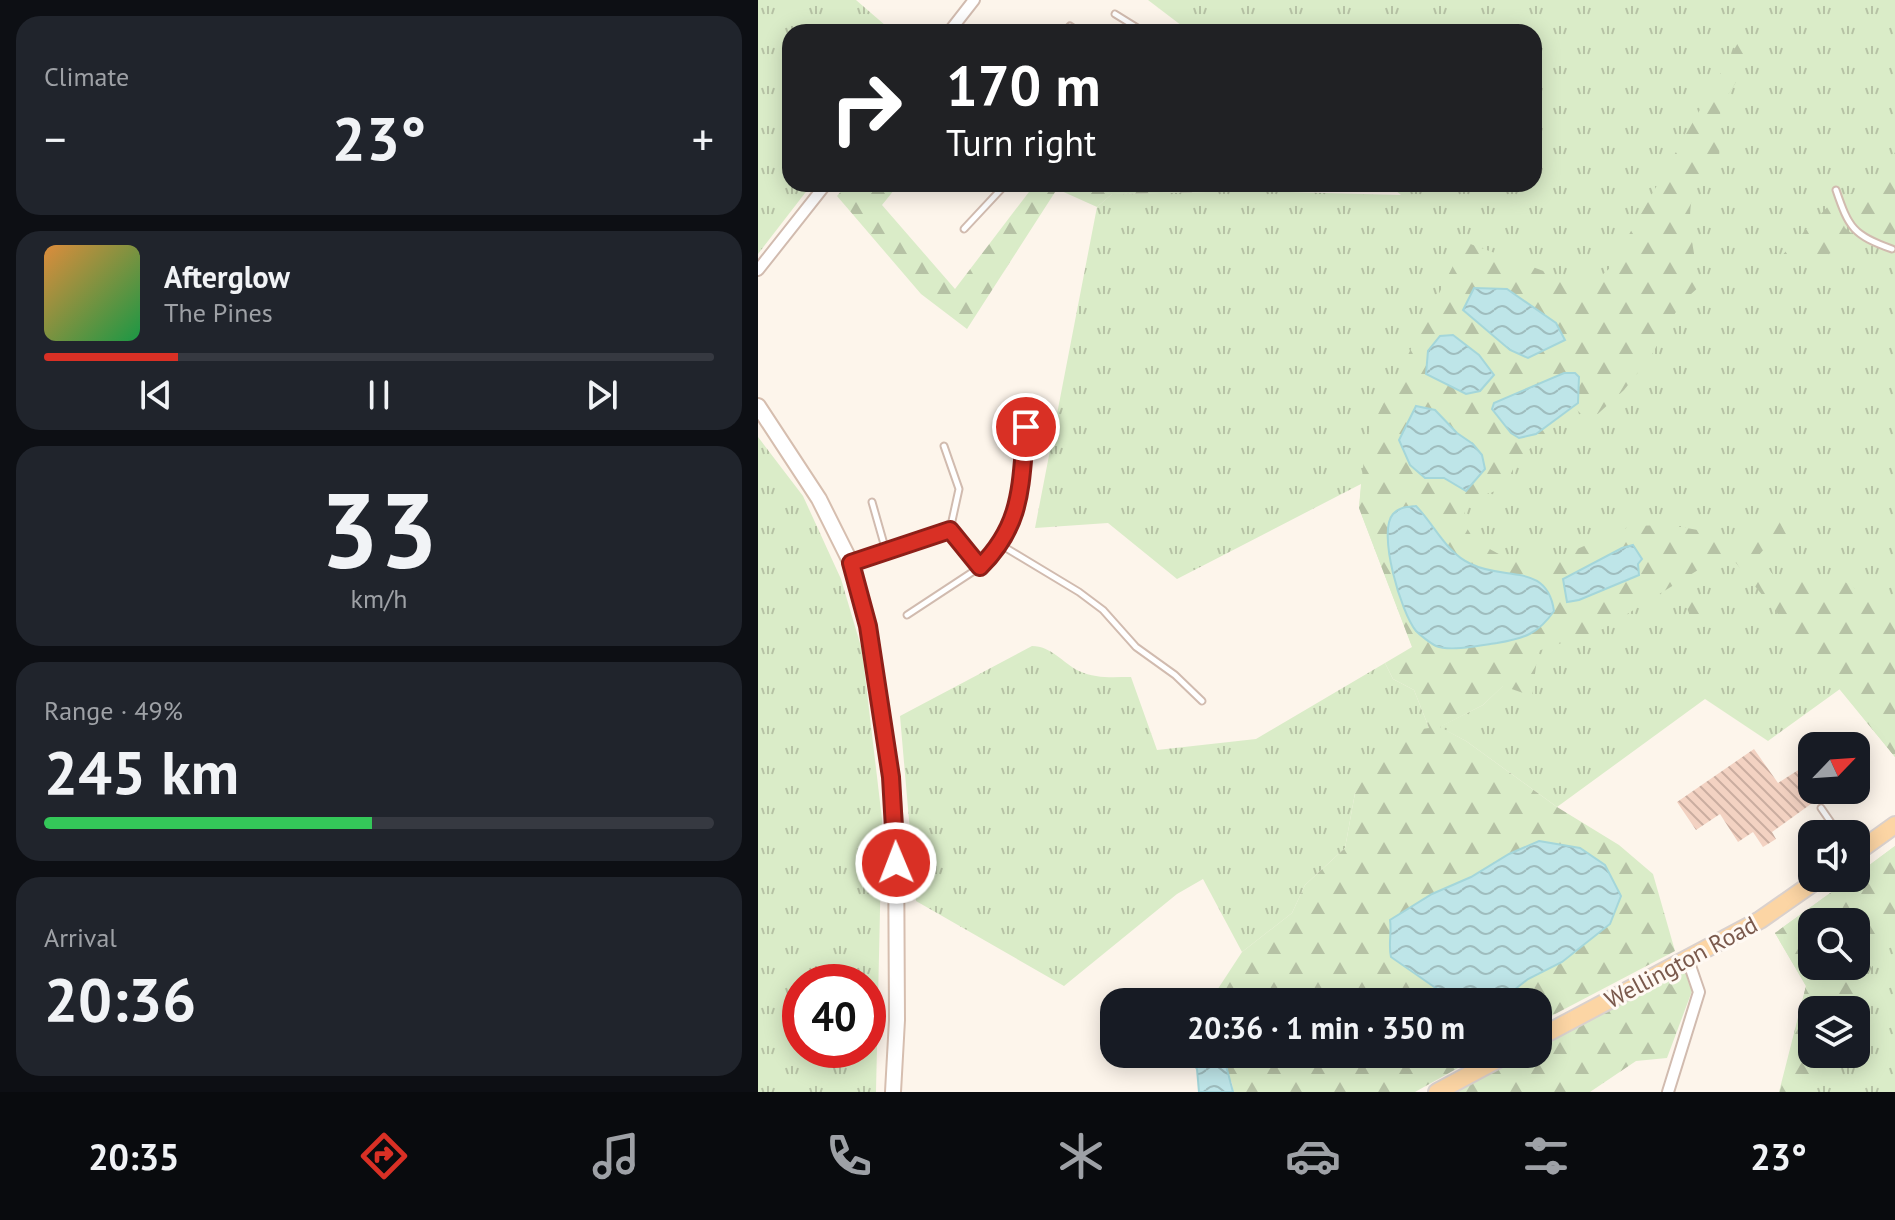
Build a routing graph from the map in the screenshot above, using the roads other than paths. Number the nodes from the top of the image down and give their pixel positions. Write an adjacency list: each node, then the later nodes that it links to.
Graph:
1 (974, 0): 3 (street)
2 (1115, 14): 4 (lane)
3 (955, 24)
4 (1131, 24)
5 (1836, 190): 9 (lane)
6 (820, 192): 10 (street)
7 (999, 192): 8 (lane)
8 (964, 229)
9 (1892, 249)
10 (758, 270)
11 (758, 406): 18 (street)
12 (1026, 427): 16 (lane)
13 (944, 446): 15 (lane)
14 (872, 502): 17 (lane)
15 (950, 530): 17 (lane); 19 (lane)
16 (1001, 545): 19 (lane); 21 (lane)
17 (886, 551): 18 (lane)
18 (851, 563): 30 (street)
19 (980, 567): 20 (lane)
20 (907, 615)
21 (1202, 701)
22 (1821, 808): 23 (lane)
23 (1829, 820)
24 (1895, 825): 25 (main road)
25 (1870, 843)
26 (1800, 892): 27 (main road, Wellington Road)
27 (1688, 960): 28 (main road, Wellington Road); 32 (street)
28 (1552, 1031)
29 (1482, 1068): 31 (main road)
30 (893, 1092)
31 (1437, 1092)
32 (1668, 1092)

